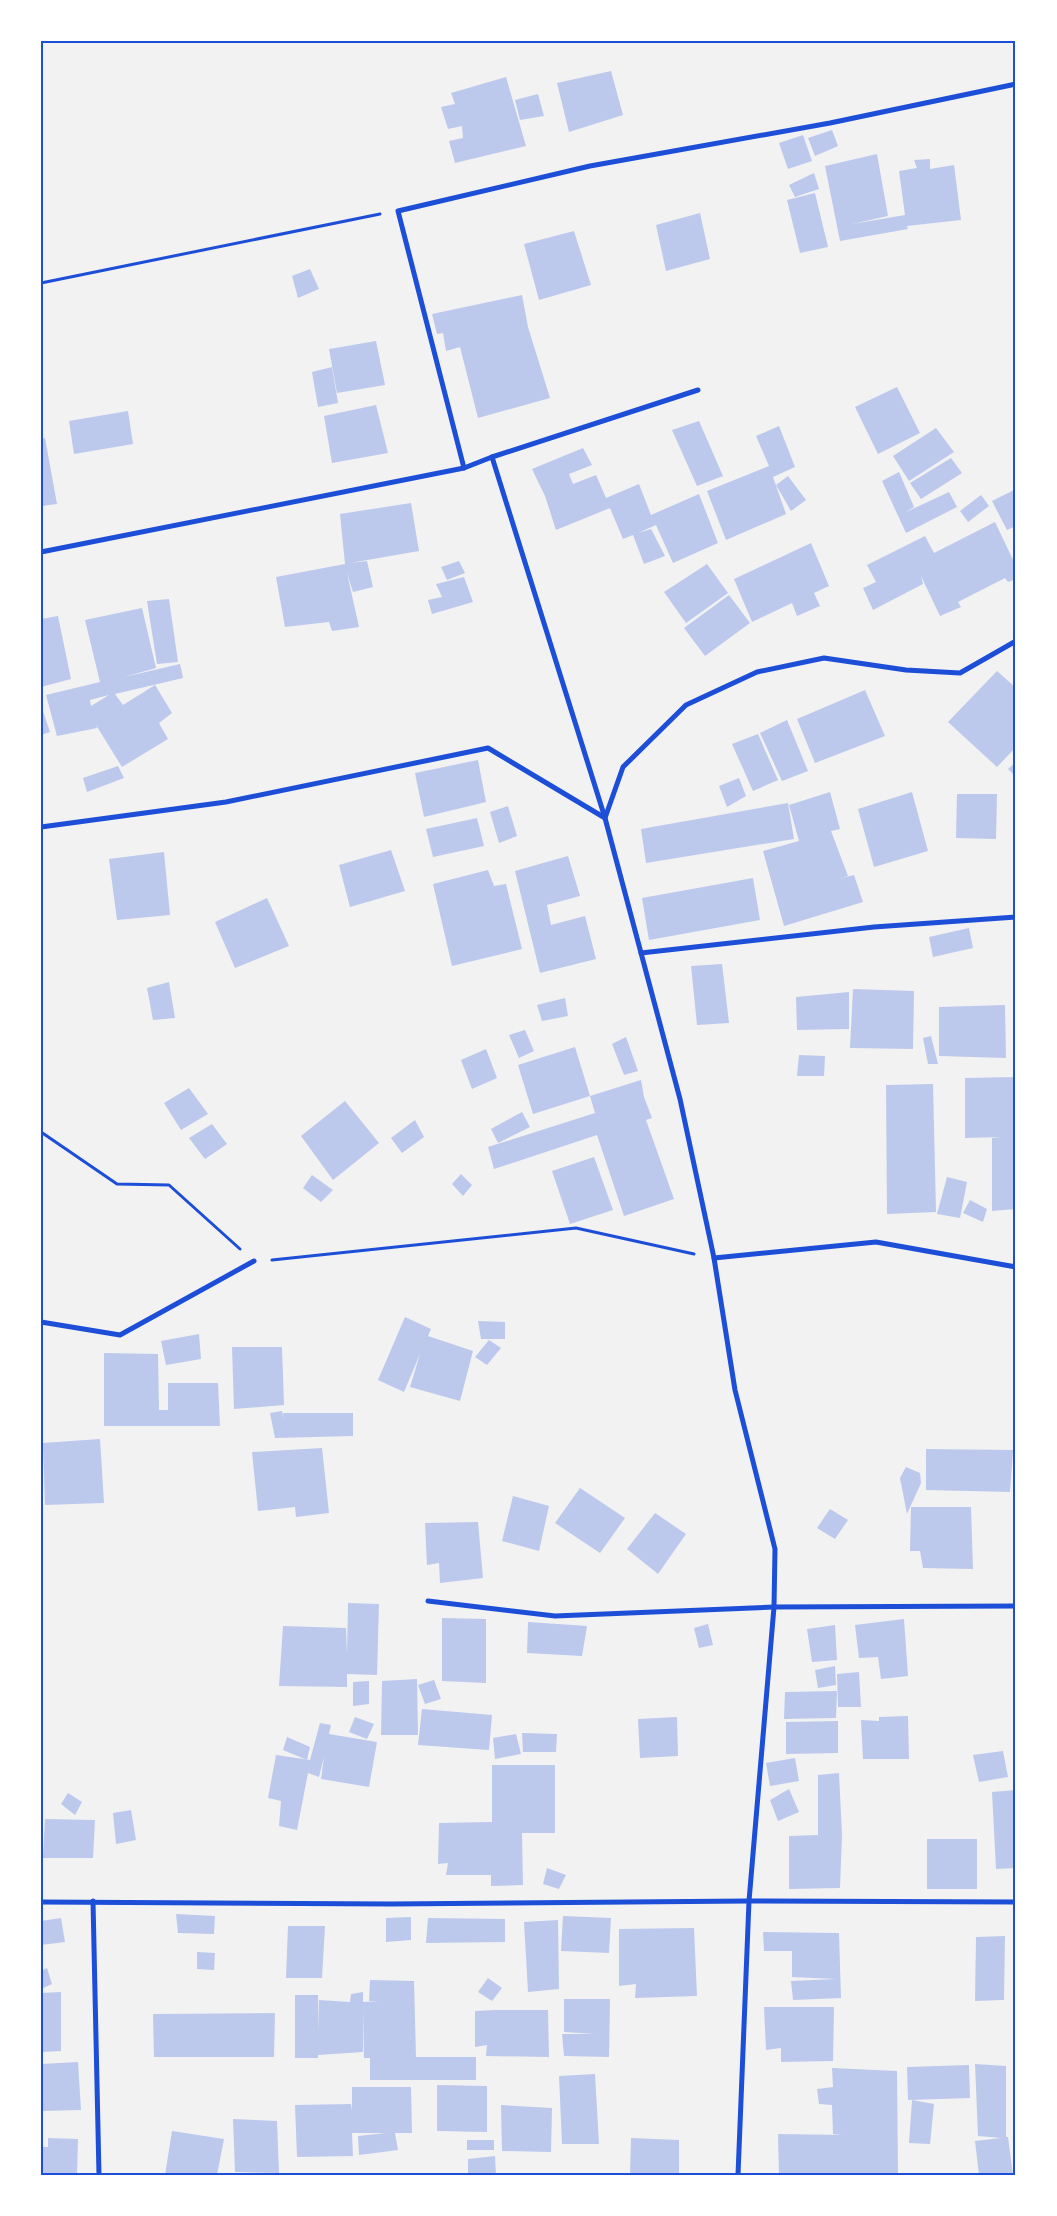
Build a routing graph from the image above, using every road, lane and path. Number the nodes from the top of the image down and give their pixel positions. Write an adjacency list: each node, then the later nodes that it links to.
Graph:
1 (1016, 84): 2 (street)
2 (398, 210): 3 (path); 6 (street)
3 (41, 283)
4 (698, 390): 5 (street)
5 (492, 457): 6 (street); 9 (street)
6 (464, 468): 7 (street)
7 (41, 552)
8 (1016, 641): 9 (street)
9 (605, 818): 10 (street); 12 (street)
10 (41, 827)
11 (1016, 917): 12 (street)
12 (641, 953): 14 (street)
13 (41, 1132): 15 (path)
14 (714, 1258): 15 (path); 16 (street); 20 (street)
15 (254, 1261): 17 (street)
16 (1016, 1267)
17 (41, 1322)
18 (428, 1601): 20 (street)
19 (1016, 1606): 20 (street)
20 (774, 1607): 22 (street)
21 (93, 1901): 22 (street); 23 (street); 25 (street)
22 (749, 1901): 24 (street); 26 (street)
23 (41, 1902)
24 (1016, 1902)
25 (99, 2175)
26 (738, 2175)

